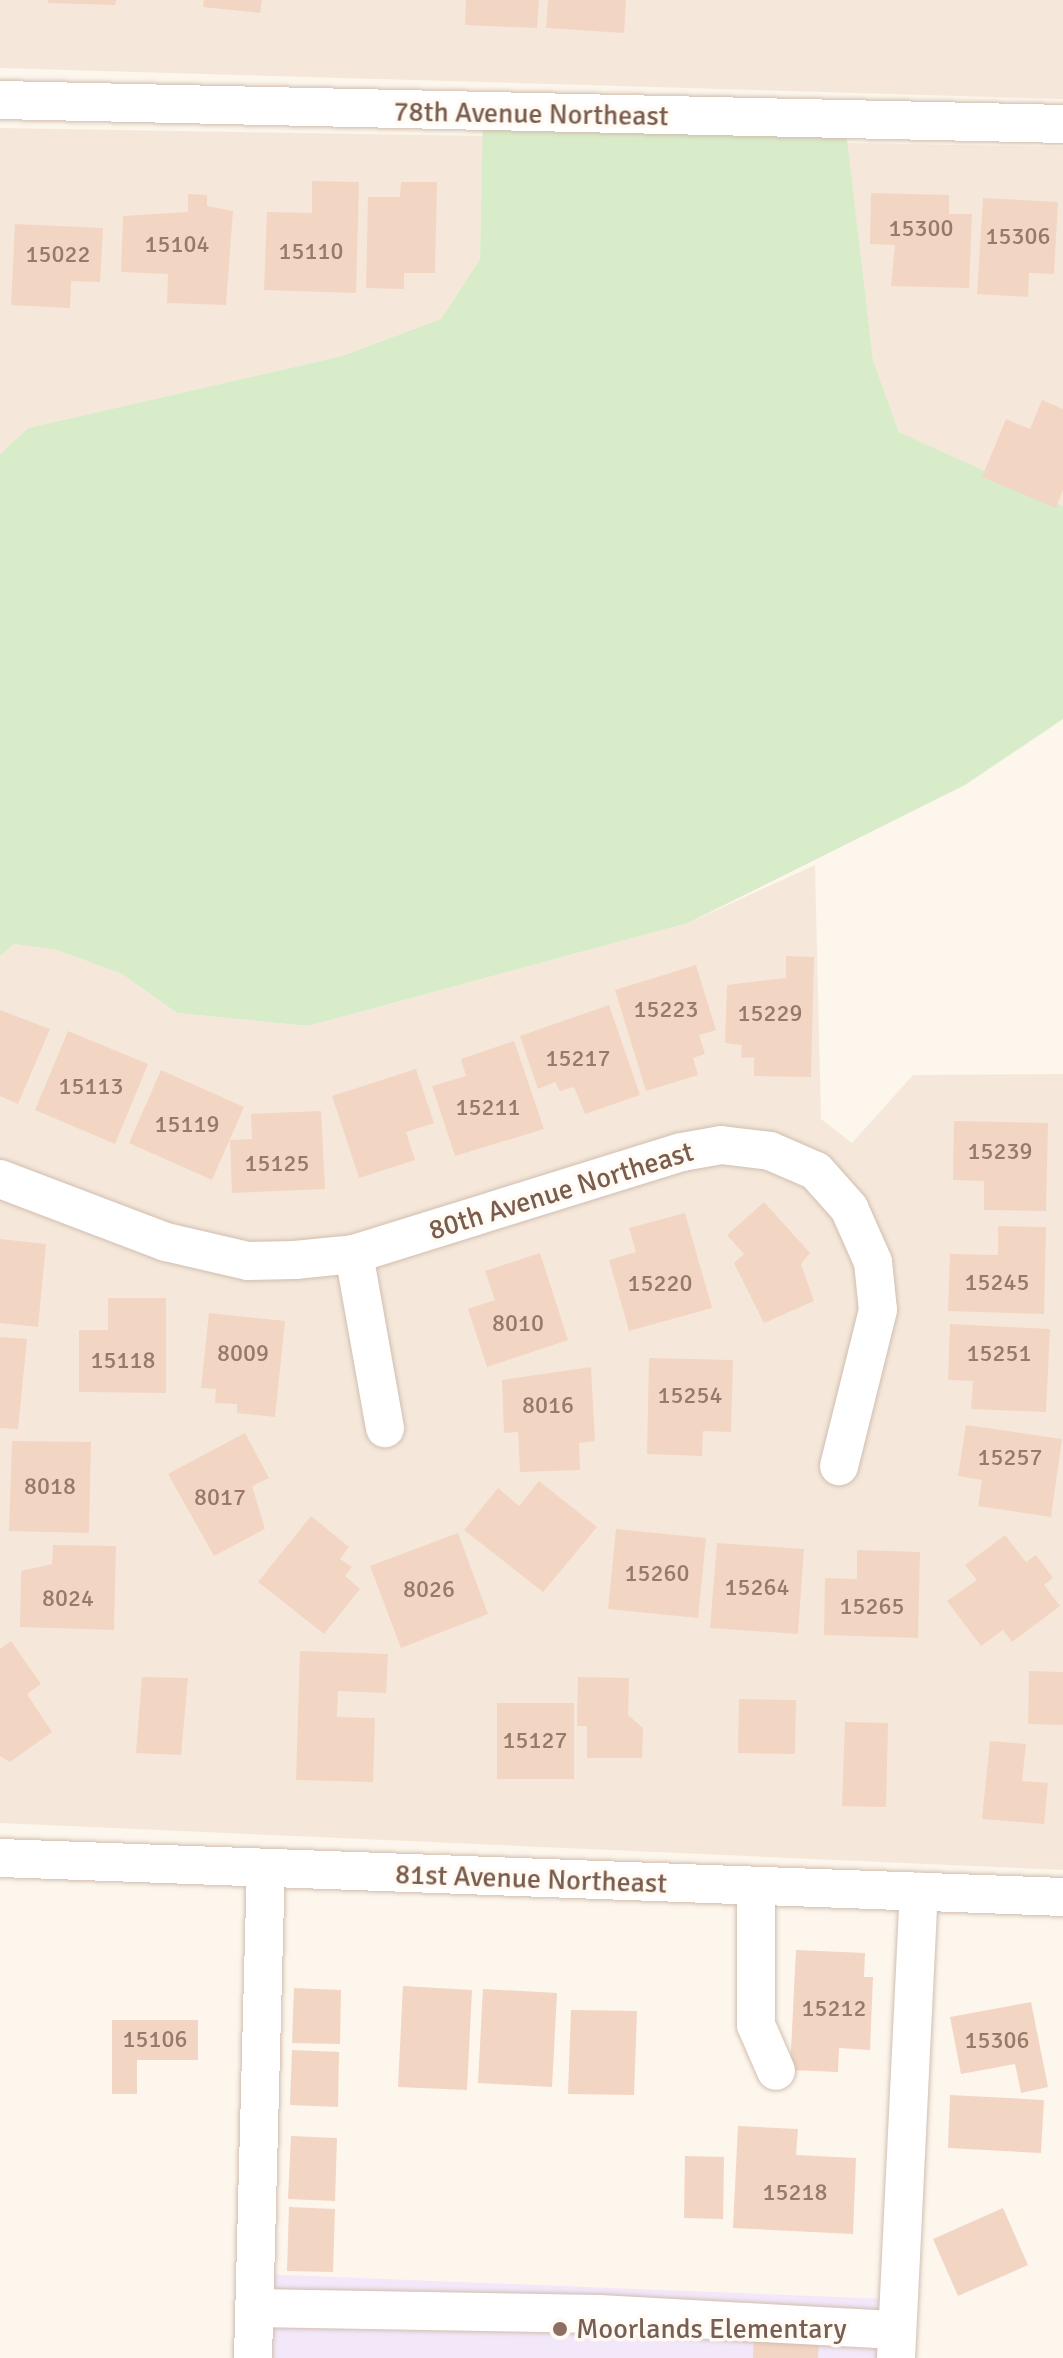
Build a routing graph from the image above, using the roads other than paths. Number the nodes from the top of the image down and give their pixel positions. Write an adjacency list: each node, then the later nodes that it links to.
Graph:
1 (0, 100): 2 (street, 78th Avenue Northeast)
2 (1063, 124)
3 (0, 1179): 4 (street, 80th Avenue Northeast)
4 (354, 1254): 5 (street); 6 (street, 80th Avenue Northeast)
5 (385, 1428)
6 (839, 1466)
7 (0, 1858): 8 (street, 81st Avenue Northeast)
8 (266, 1869): 9 (street, 81st Avenue Northeast); 13 (street)
9 (756, 1887): 10 (street, 81st Avenue Northeast); 12 (street)
10 (919, 1892): 11 (street, 81st Avenue Northeast); 14 (street)
11 (1063, 1897)
12 (776, 2071)
13 (254, 2308): 14 (street); 15 (street)
14 (896, 2344)
15 (253, 2358)

